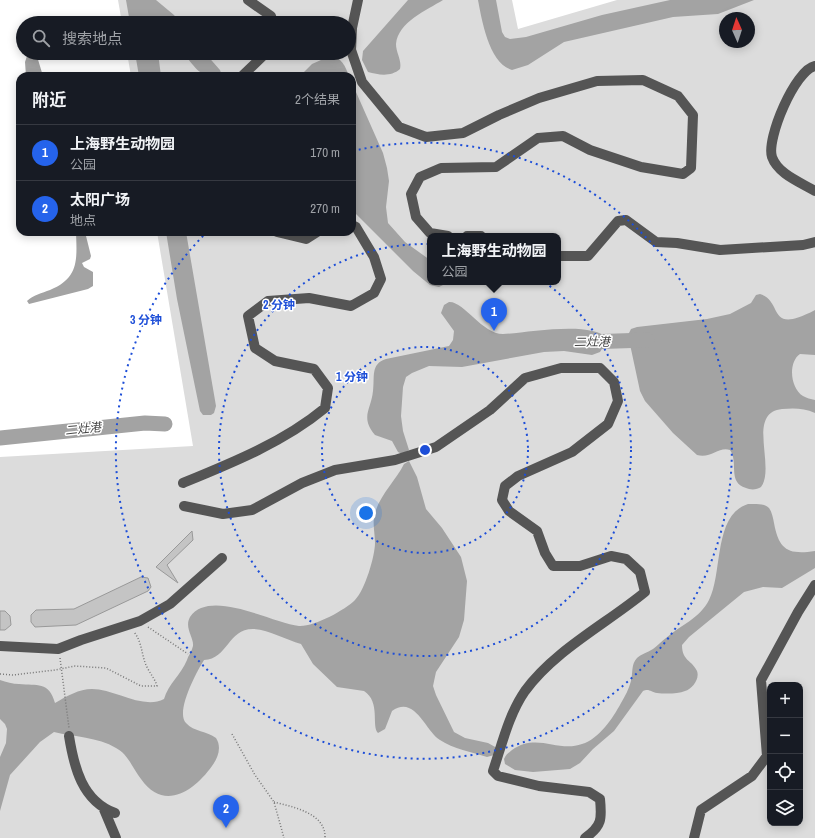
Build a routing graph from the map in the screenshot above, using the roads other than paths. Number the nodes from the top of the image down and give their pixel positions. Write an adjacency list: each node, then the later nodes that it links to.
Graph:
1 (248, 0): 3 (lane)
2 (358, 0): 4 (lane)
3 (271, 16)
4 (355, 16)
5 (259, 60): 8 (lane)
6 (354, 60): 11 (lane)
7 (815, 66): 9 (lane)
8 (246, 72)
9 (815, 191)
10 (356, 227): 16 (lane)
11 (430, 233)
12 (294, 236): 13 (lane)
13 (310, 236)
14 (815, 242): 15 (lane)
15 (561, 256)
16 (183, 483)
17 (184, 506): 25 (lane)
18 (222, 558): 20 (lane)
19 (815, 585): 26 (lane)
20 (0, 646)
21 (69, 736): 22 (lane)
22 (103, 807): 23 (lane); 24 (lane)
23 (115, 813)
24 (116, 838)
25 (585, 838)
26 (694, 838)

